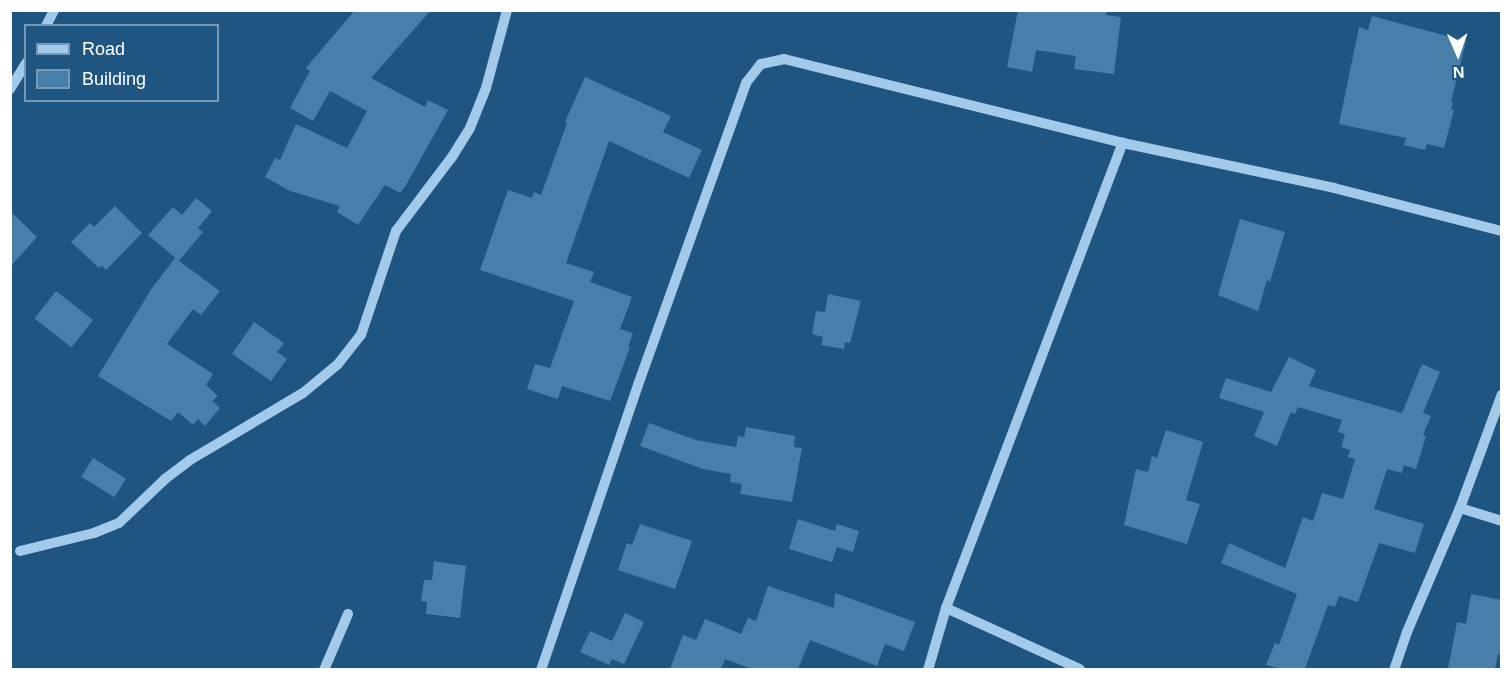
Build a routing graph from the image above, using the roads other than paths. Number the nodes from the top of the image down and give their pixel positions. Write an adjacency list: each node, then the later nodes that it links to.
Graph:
1 (54, 10): 3 (street)
2 (503, 12): 11 (street)
3 (47, 24)
4 (24, 66): 5 (street)
5 (10, 89)
6 (1123, 143): 7 (street); 12 (street); 15 (street)
7 (1502, 231)
8 (1502, 394): 9 (street)
9 (1460, 508): 10 (street); 18 (street)
10 (1502, 521)
11 (20, 551)
12 (946, 608): 16 (street); 17 (street)
13 (348, 614): 14 (street)
14 (324, 669)
15 (541, 669)
16 (928, 669)
17 (1080, 669)
18 (1394, 669)

